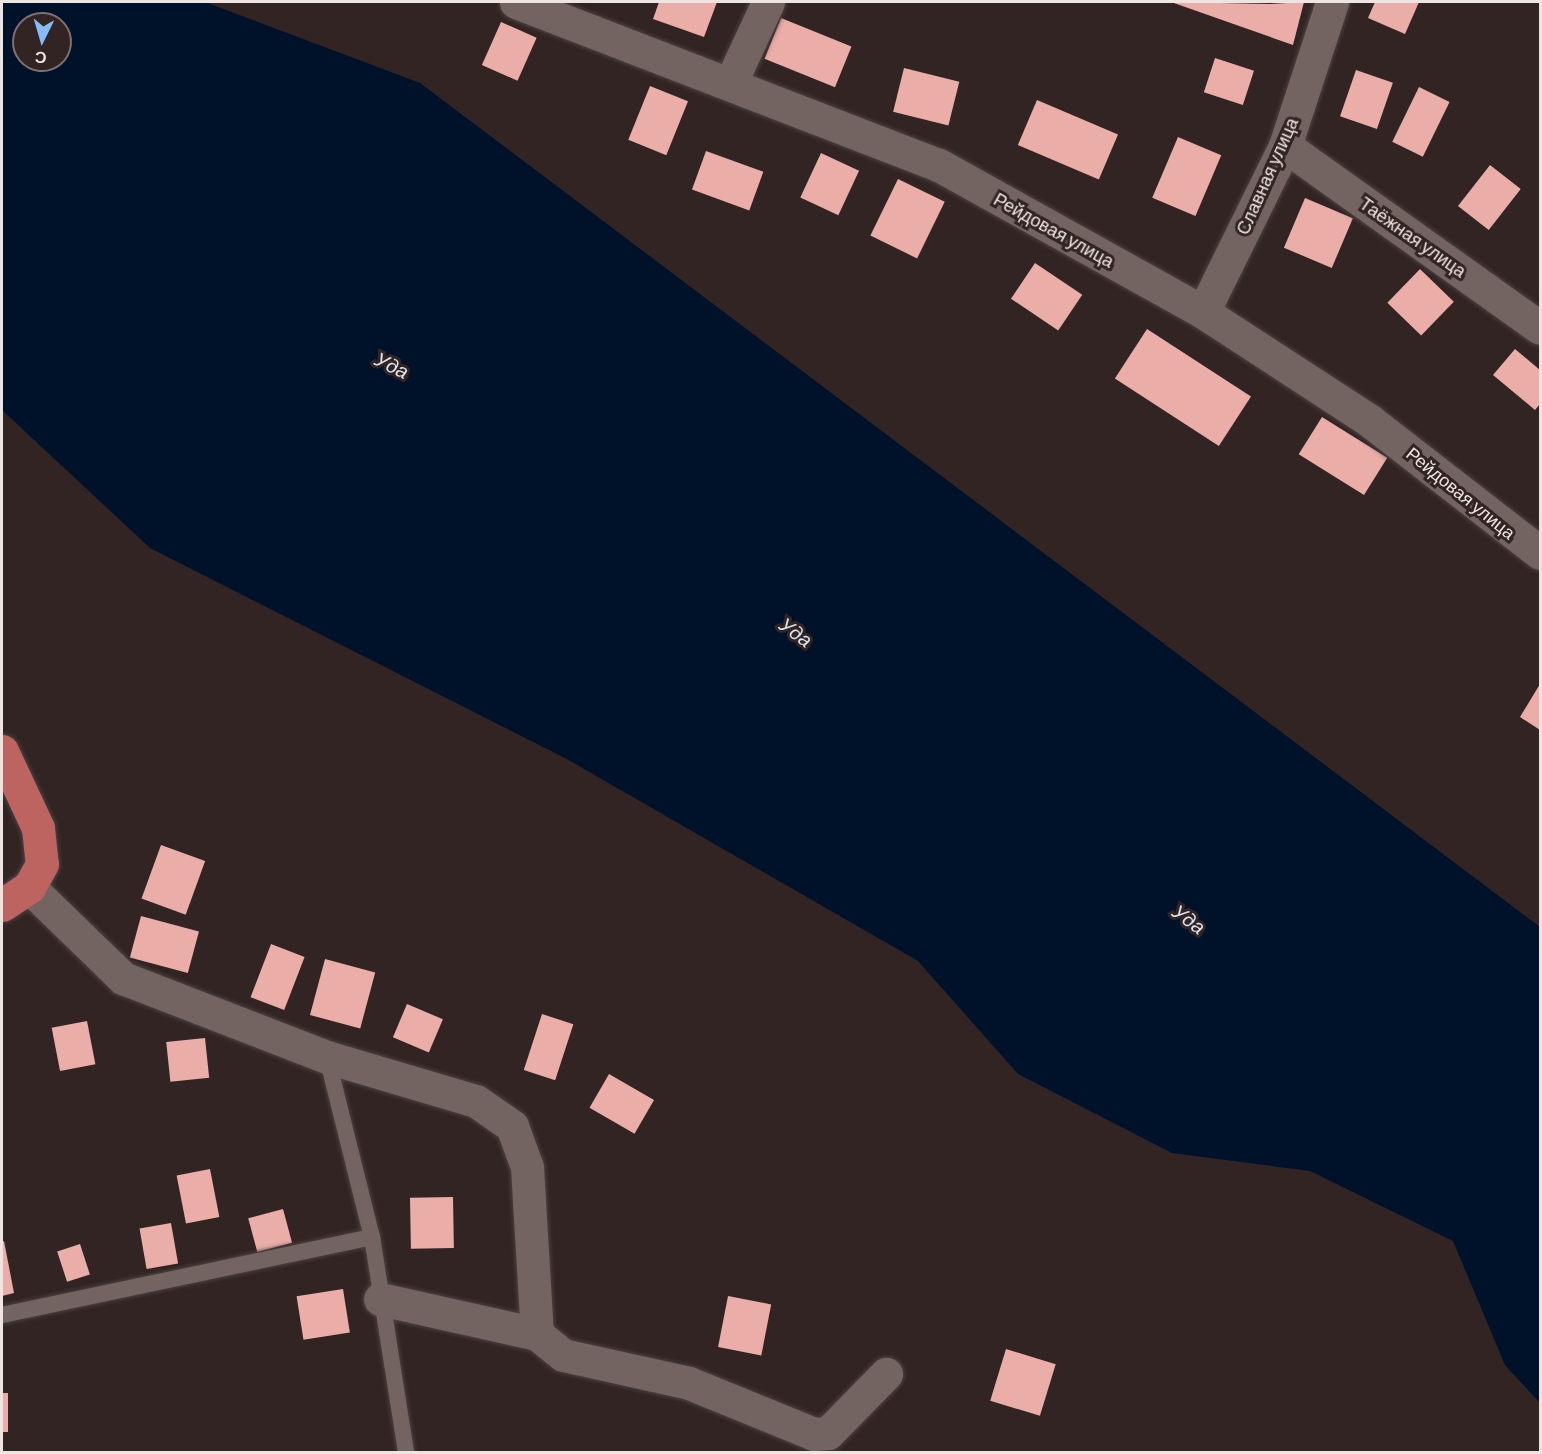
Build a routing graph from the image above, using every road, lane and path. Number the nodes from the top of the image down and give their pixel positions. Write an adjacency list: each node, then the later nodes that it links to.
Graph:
1 (516, 2): 4 (street, Рейдовая улица)
2 (768, 2): 4 (street)
3 (1332, 2): 5 (street, Славная улица)
4 (730, 84): 6 (street, Рейдовая улица)
5 (1285, 146): 6 (street, Славная улица); 7 (street, Таёжная улица)
6 (1203, 312): 8 (street, Рейдовая улица)
7 (1540, 328)
8 (1540, 553)
9 (2, 751): 10 (main road)
10 (29, 887): 11 (main road); 12 (street)
11 (2, 905)
12 (327, 1057): 13 (lane); 16 (street)
13 (372, 1237): 14 (lane); 15 (lane)
14 (380, 1299): 16 (street); 18 (lane)
15 (2, 1315)
16 (537, 1334): 17 (street)
17 (886, 1374)
18 (406, 1452)

